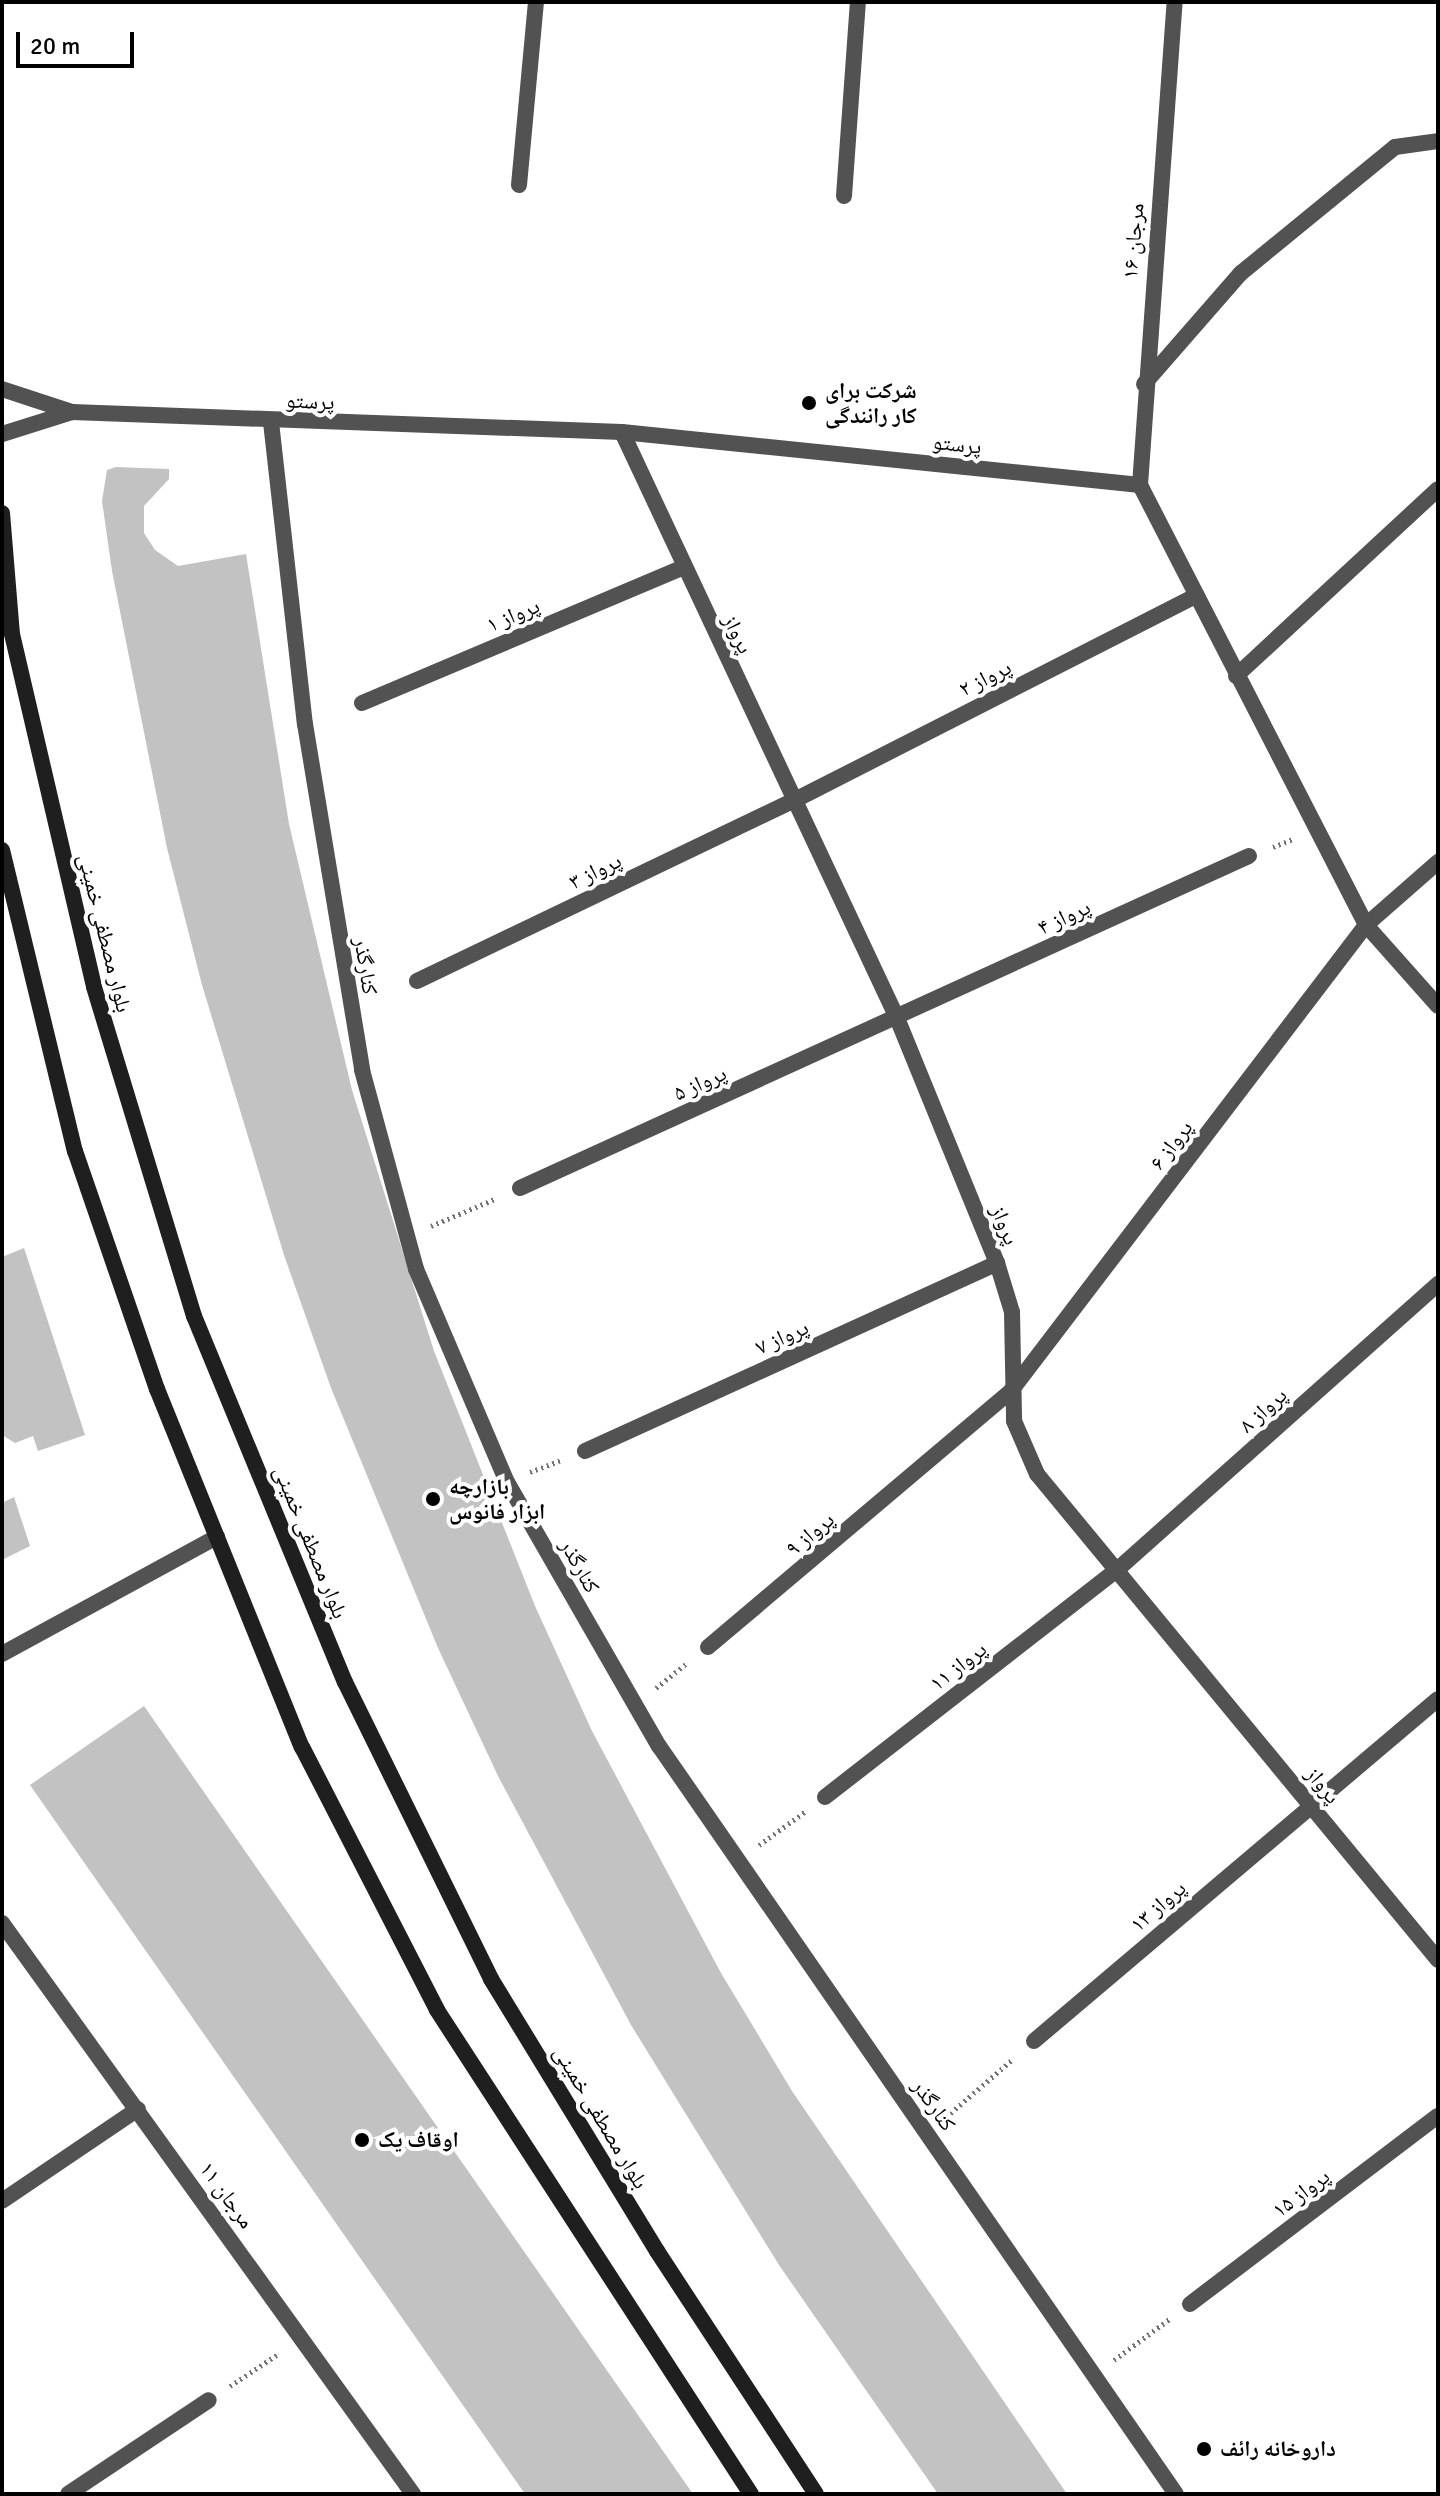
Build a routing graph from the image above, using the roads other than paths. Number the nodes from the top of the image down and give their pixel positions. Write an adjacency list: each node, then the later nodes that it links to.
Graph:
1 (536, 2): 5 (street)
2 (858, 2): 6 (street)
3 (1175, 2): 7 (street, مرجان ۱۶)
4 (1438, 141): 7 (street)
5 (519, 185)
6 (844, 196)
7 (1144, 384): 13 (street, مرجان ۱۶)
8 (2, 389): 9 (street)
9 (72, 412): 10 (street, پرستو); 12 (street)
10 (271, 422): 11 (street, پرستو); 52 (street, کنارگذر)
11 (622, 432): 13 (street, پرستو); 16 (street, پرواز)
12 (2, 434)
13 (1140, 485): 17 (street)
14 (1438, 489): 18 (street)
15 (2, 513): 51 (main road, بلوار مصطفی خمینی)
16 (681, 568): 19 (street, پرواز ۱); 20 (street, پرواز)
17 (1197, 595): 18 (street); 20 (street, پرواز ۲)
18 (1236, 676): 24 (street)
19 (362, 703)
20 (793, 801): 25 (street, پرواز ۳); 27 (street, پرواز)
21 (2, 850): 33 (main road)
22 (1249, 856): 27 (street, پرواز ۴)
23 (1438, 862): 24 (street, پرواز ۶)
24 (1366, 925): 26 (street); 31 (street, پرواز ۶)
25 (417, 981)
26 (1438, 1006)
27 (897, 1018): 28 (street, پرواز ۵); 29 (street, پرواز)
28 (520, 1188)
29 (997, 1263): 31 (street, پرواز); 32 (street, پرواز ۷)
30 (1438, 1284): 34 (street, پرواز ۸)
31 (1011, 1391): 34 (street, پرواز); 35 (street, پرواز ۹)
32 (585, 1451)
33 (217, 1537): 36 (street); 50 (main road)
34 (1118, 1569): 38 (street, پرواز ۱۱); 39 (street, پرواز)
35 (708, 1647)
36 (2, 1654)
37 (1438, 1699): 39 (street, پرواز ۱۳)
38 (825, 1797)
39 (1310, 1804): 41 (street, پرواز); 42 (street, پرواز ۱۳)
40 (2, 1923): 43 (street, مرجان ۱۱)
41 (1438, 1960)
42 (1034, 2041)
43 (138, 2109): 45 (street); 49 (street, مرجان ۱۱)
44 (1438, 2116): 46 (street, پرواز ۱۵)
45 (2, 2201)
46 (1190, 2304)
47 (209, 2400): 48 (street)
48 (68, 2494)
49 (413, 2494)
50 (751, 2494)
51 (816, 2494)
52 (1176, 2494)

